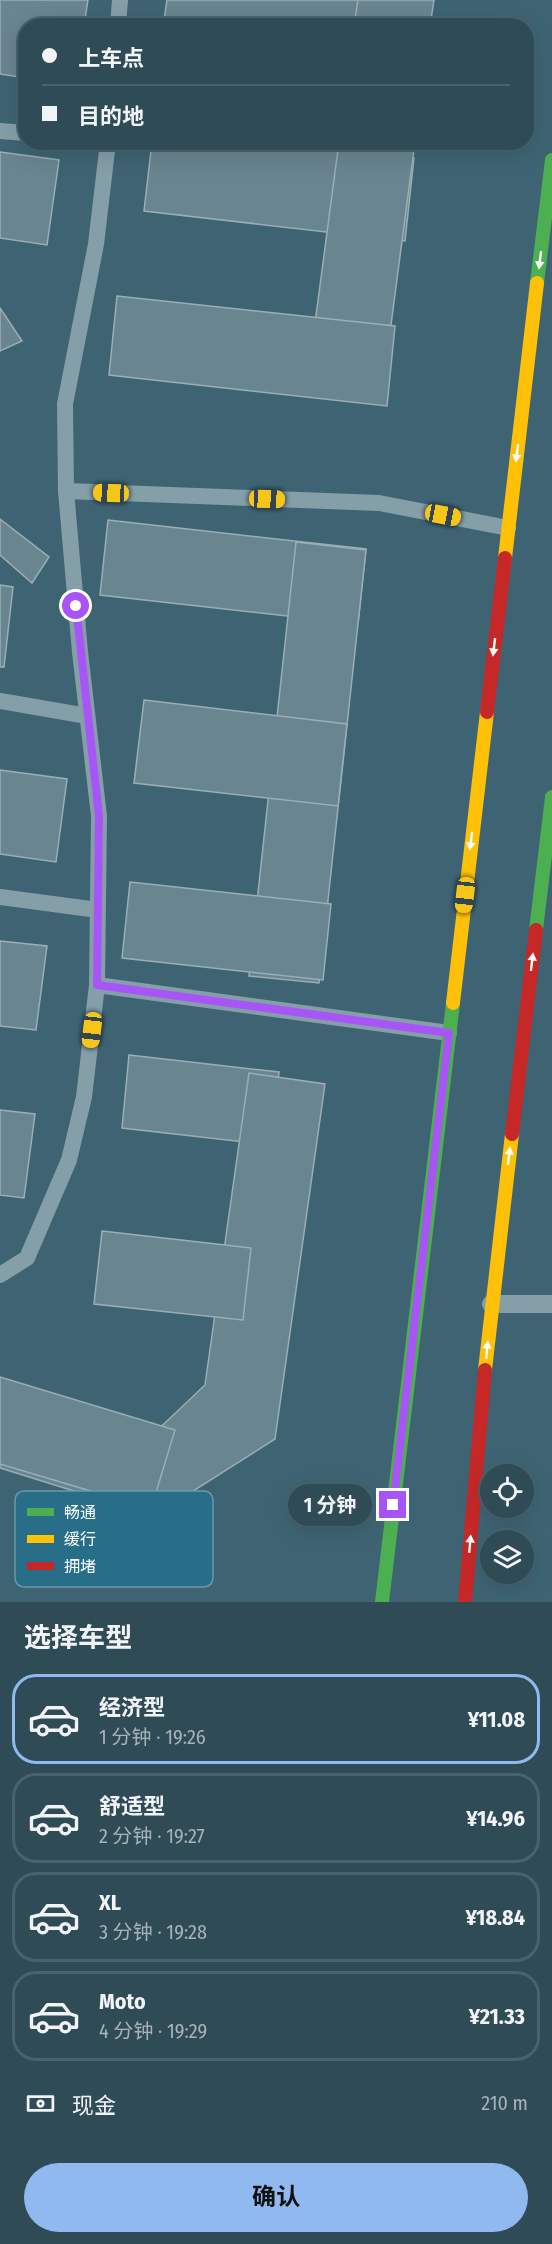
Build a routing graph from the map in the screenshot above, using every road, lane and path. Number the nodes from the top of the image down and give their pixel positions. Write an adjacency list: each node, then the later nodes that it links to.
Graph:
1 (120, 0): 2 (lane)
2 (119, 18)
3 (0, 131): 4 (lane)
4 (18, 132)
5 (107, 150): 7 (lane)
6 (552, 160): 8 (main road, one-way to 8)
7 (66, 491): 8 (lane); 10 (lane)
8 (508, 528): 15 (main road, one-way to 15)
9 (0, 701): 10 (lane)
10 (87, 716): 13 (lane)
11 (552, 797): 17 (main road, one-way to 11)
12 (0, 897): 13 (lane)
13 (98, 910): 14 (lane)
14 (97, 985): 15 (lane); 16 (lane)
15 (449, 1033): 19 (main road)
16 (0, 1275)
17 (491, 1304): 18 (street); 20 (main road, one-way to 17)
18 (552, 1304)
19 (381, 1602)
20 (465, 1602)

